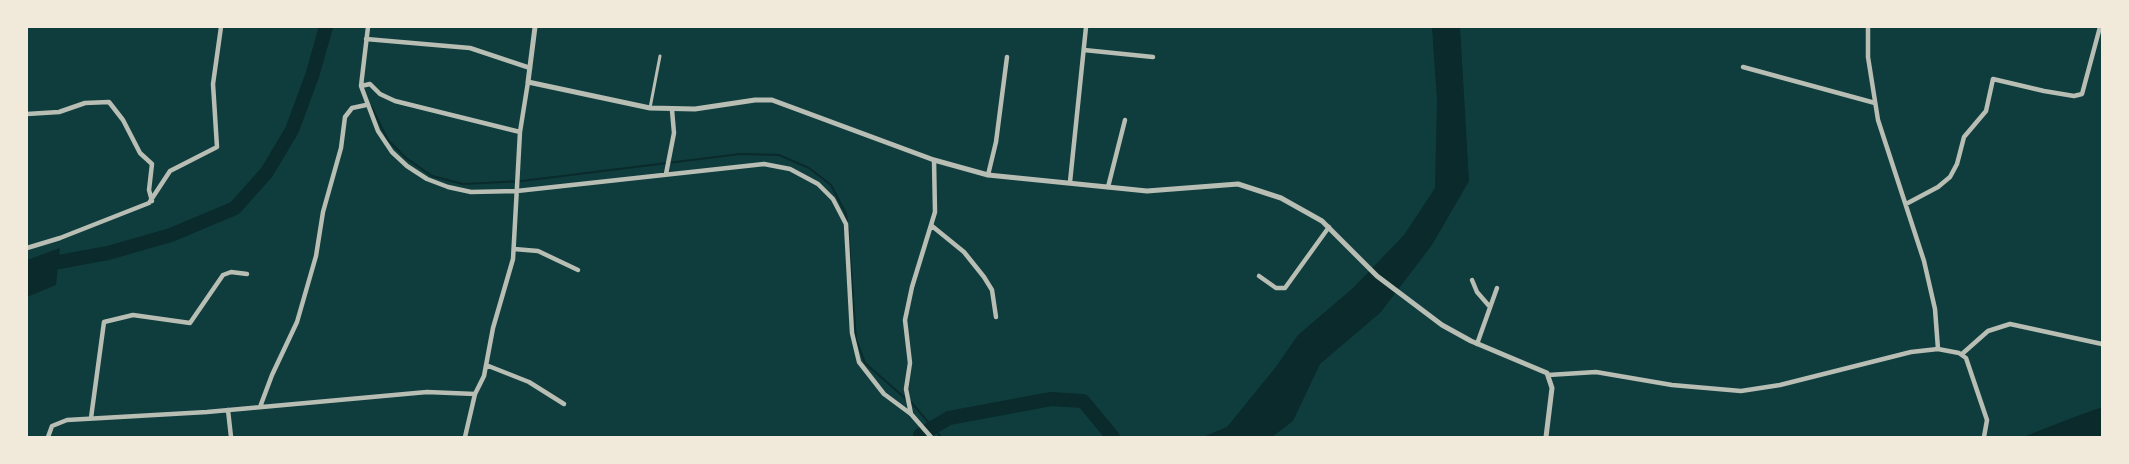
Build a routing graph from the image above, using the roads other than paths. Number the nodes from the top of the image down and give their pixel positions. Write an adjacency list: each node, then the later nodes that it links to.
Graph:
1 (221, 27): 29 (street)
2 (368, 27): 7 (street)
3 (535, 27): 13 (street)
4 (1086, 27): 8 (street)
5 (1868, 27): 16 (street)
6 (2100, 27): 30 (street)
7 (366, 39): 13 (street); 15 (street)
8 (1084, 50): 11 (street); 26 (street)
9 (660, 56): 18 (street)
10 (1007, 57): 25 (street)
11 (1153, 57)
12 (1743, 67): 16 (street)
13 (530, 68): 14 (street)
14 (528, 82): 18 (street); 22 (street)
15 (362, 85): 17 (street); 22 (street)
16 (1875, 104): 30 (street)
17 (366, 105): 28 (street); 50 (street)
18 (650, 108): 19 (street)
19 (672, 110): 23 (street); 24 (street)
20 (27, 114): 29 (street)
21 (1125, 120): 27 (street)
22 (520, 132): 28 (street)
23 (934, 160): 25 (street); 31 (street)
24 (666, 174): 28 (street); 52 (street)
25 (988, 175): 26 (street)
26 (1070, 182): 27 (street)
27 (1108, 187): 32 (street)
28 (517, 190): 34 (street)
29 (152, 201): 33 (street)
30 (1906, 204): 44 (street)
31 (932, 225): 41 (street); 52 (street)
32 (1329, 227): 37 (street); 42 (street)
33 (27, 248)
34 (514, 249): 35 (street); 46 (street)
35 (578, 270)
36 (247, 274): 53 (street)
37 (1259, 276)
38 (1472, 280): 40 (street)
39 (1497, 288): 40 (street)
40 (1490, 307): 42 (street)
41 (996, 318)
42 (1477, 344): 47 (street)
43 (2102, 344): 45 (street)
44 (1938, 350): 45 (street); 47 (street)
45 (1962, 354): 59 (street)
46 (486, 365): 48 (street); 49 (street)
47 (1548, 375): 58 (street)
48 (475, 394): 50 (street); 56 (street)
49 (564, 404)
50 (261, 407): 51 (street)
51 (228, 410): 53 (street); 55 (street)
52 (912, 415): 57 (street)
53 (91, 418): 54 (street)
54 (48, 437)
55 (231, 437)
56 (465, 437)
57 (931, 437)
58 (1546, 437)
59 (1984, 437)

